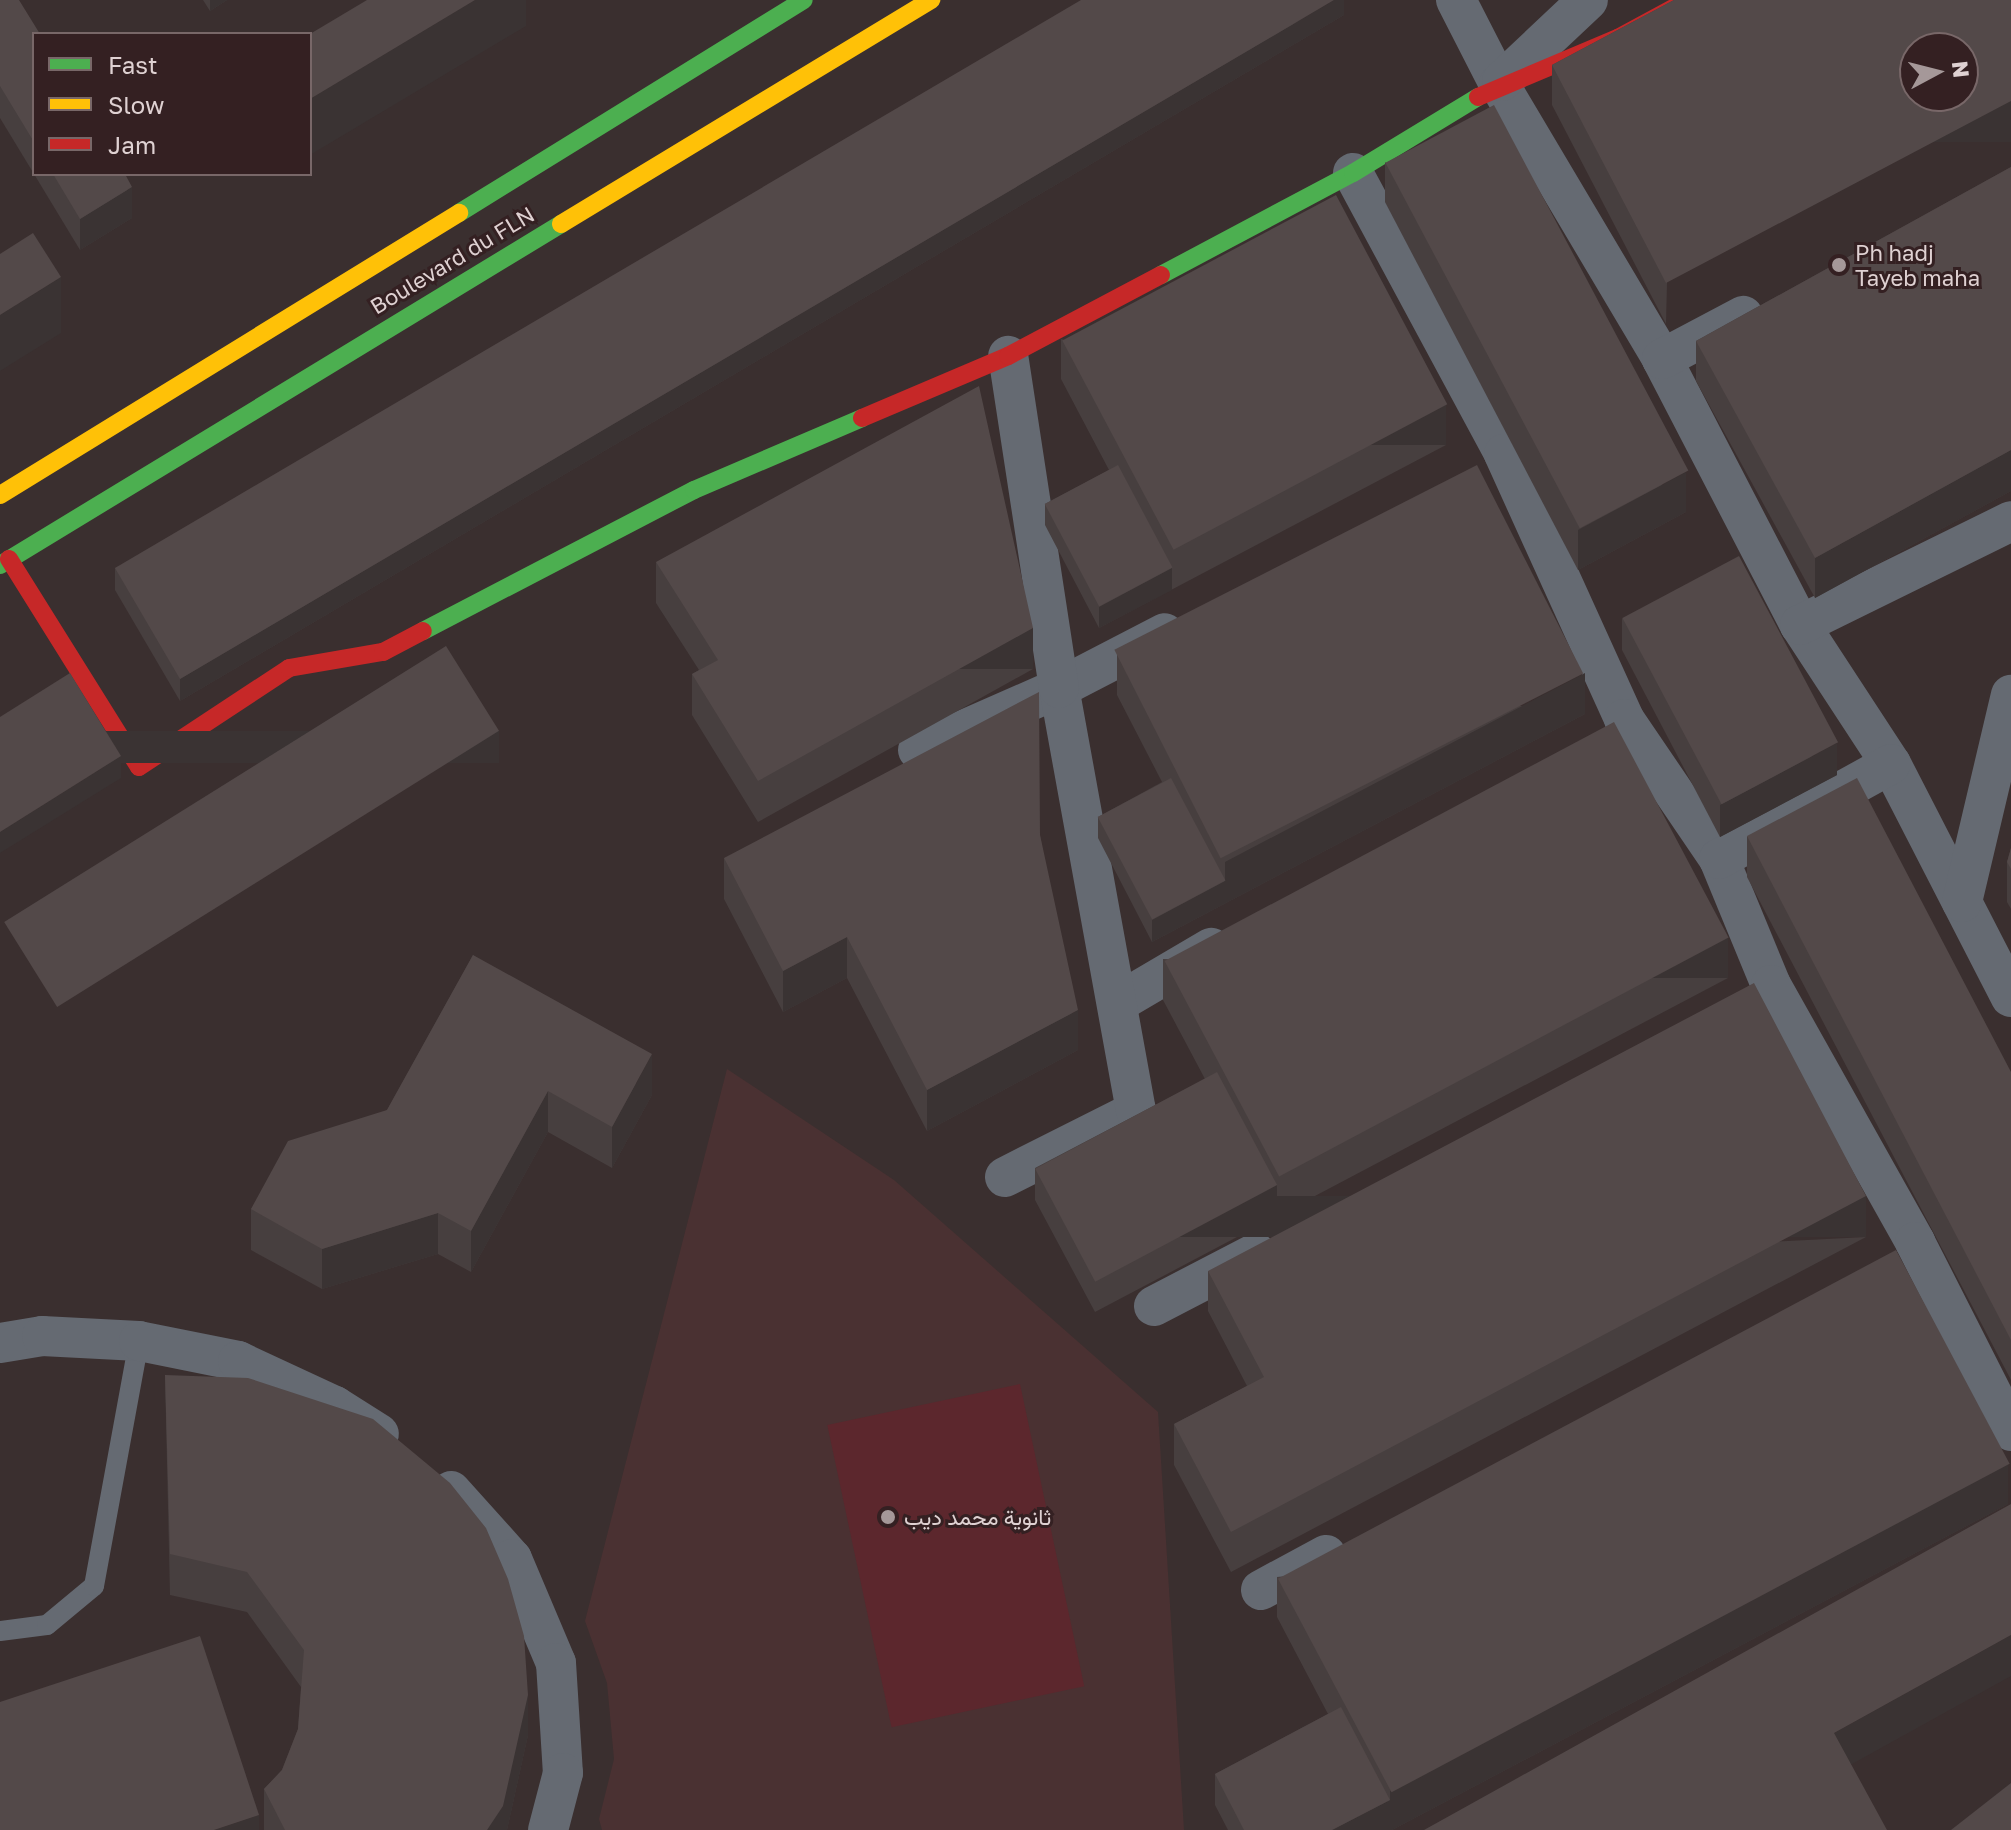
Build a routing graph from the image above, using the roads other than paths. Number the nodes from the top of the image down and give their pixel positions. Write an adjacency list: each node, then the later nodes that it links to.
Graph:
1 (804, 0): 12 (main road, Boulevard du FLN)
2 (931, 0): 14 (main road, Boulevard du FLN)
3 (1425, 0): 7 (street)
4 (1456, 0): 7 (street)
5 (1588, 0): 7 (street)
6 (1688, 0): 7 (main road)
7 (1499, 84): 8 (main road); 11 (street)
8 (1353, 173): 10 (main road); 21 (street)
9 (1774, 301): 11 (street)
10 (1008, 356): 14 (main road); 17 (street)
11 (1662, 359): 16 (street)
12 (0, 495)
13 (2011, 521): 16 (street)
14 (4, 562)
15 (1198, 615): 17 (street)
16 (1800, 625): 20 (street)
17 (1059, 688): 19 (street); 25 (street)
18 (2011, 695): 22 (street)
19 (918, 750)
20 (1891, 764): 21 (street); 22 (street)
21 (1719, 859): 31 (street)
22 (1962, 902): 24 (street)
23 (1242, 929): 25 (street)
24 (2011, 997)
25 (1119, 1002): 26 (street)
26 (1005, 1177)
27 (1294, 1233): 28 (street)
28 (1154, 1306)
29 (139, 1341): 30 (street); 34 (lane); 35 (street)
30 (0, 1343)
31 (2011, 1431)
32 (1359, 1538): 33 (street)
33 (1261, 1590)
34 (0, 1631)
35 (548, 1830)

